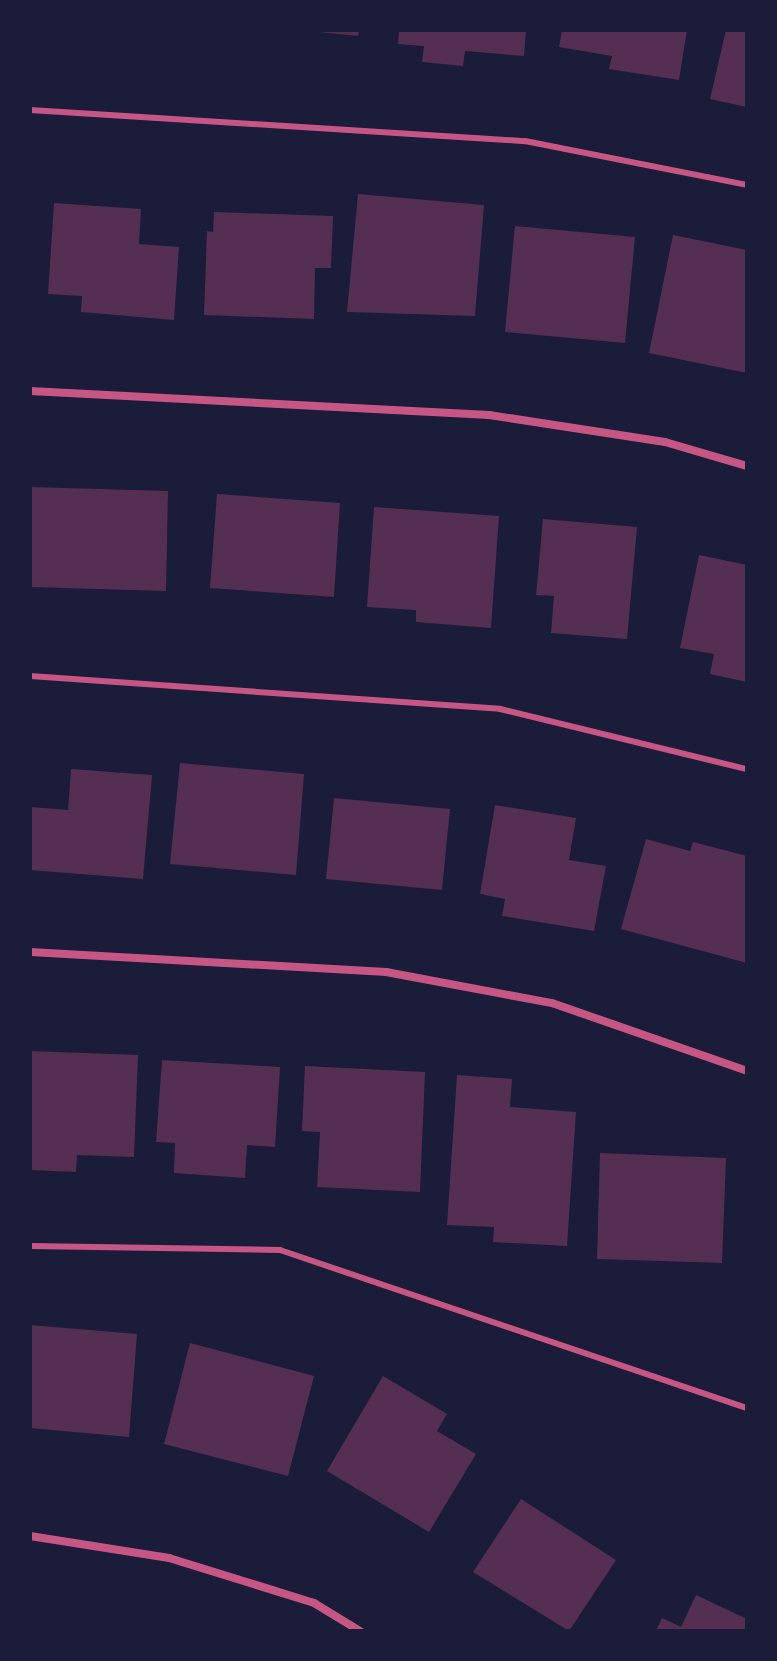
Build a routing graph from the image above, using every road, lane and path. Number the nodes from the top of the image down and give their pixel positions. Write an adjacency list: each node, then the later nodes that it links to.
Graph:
1 (30, 110): 2 (lane)
2 (747, 185)
3 (30, 391): 4 (street)
4 (747, 466)
5 (30, 676): 6 (lane)
6 (747, 769)
7 (30, 952): 8 (street)
8 (747, 1071)
9 (30, 1246): 10 (lane)
10 (747, 1408)
11 (30, 1536): 12 (street)
12 (360, 1631)

